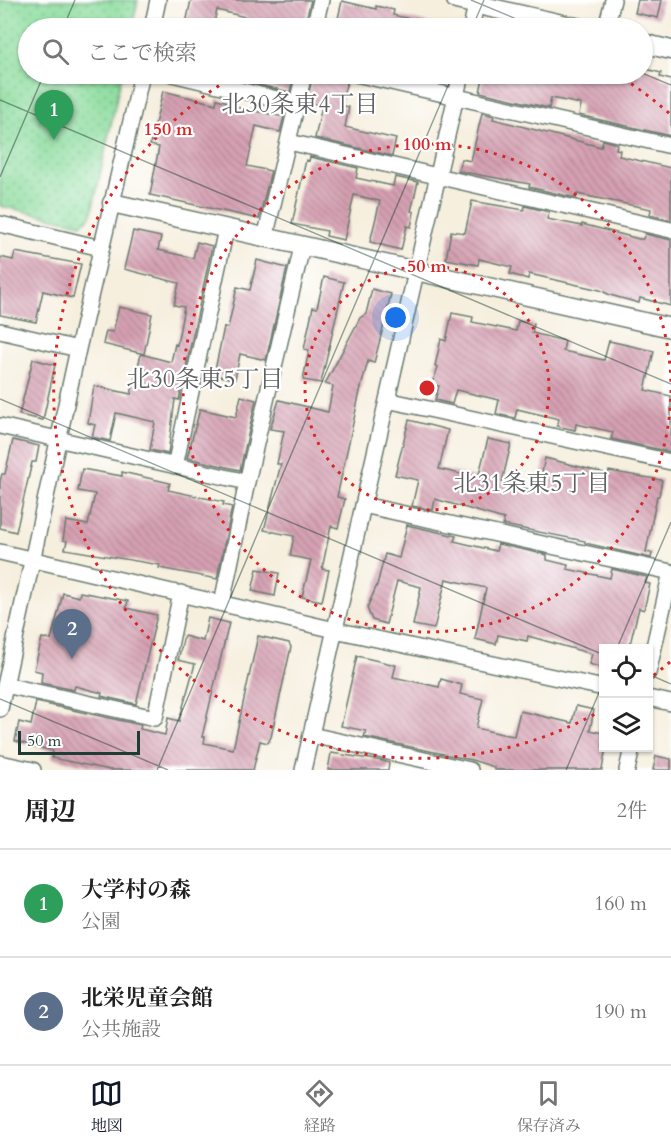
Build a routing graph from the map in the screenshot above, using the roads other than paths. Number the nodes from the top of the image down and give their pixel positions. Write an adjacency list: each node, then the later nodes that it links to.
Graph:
1 (158, 0): 6 (street)
2 (321, 0): 7 (street)
3 (456, 0): 5 (street)
4 (612, 0): 10 (street)
5 (477, 2): 8 (street); 9 (street)
6 (154, 18)
7 (316, 18)
8 (473, 18)
9 (540, 18)
10 (608, 18)
11 (653, 46): 12 (street)
12 (671, 50)
13 (140, 84): 23 (street)
14 (214, 84): 19 (street)
15 (302, 84): 19 (street)
16 (399, 84): 18 (street)
17 (458, 84): 18 (street)
18 (455, 97): 21 (street); 22 (street)
19 (298, 104): 20 (street)
20 (289, 142): 22 (street); 27 (street)
21 (671, 146)
22 (438, 175): 26 (street); 30 (street)
23 (112, 203): 25 (street); 29 (street)
24 (0, 224): 29 (street)
25 (226, 229): 27 (street); 38 (street)
26 (671, 230)
27 (265, 238): 28 (street)
28 (302, 247): 30 (street); 39 (street)
29 (101, 248): 33 (street)
30 (416, 272): 31 (street); 34 (street)
31 (671, 328)
32 (0, 331): 33 (street)
33 (78, 349): 36 (street)
34 (387, 400): 37 (street); 40 (street)
35 (0, 426): 36 (street)
36 (58, 439): 38 (street); 42 (street)
37 (671, 462)
38 (175, 465): 39 (street)
39 (247, 482): 45 (street)
40 (363, 505): 43 (street); 47 (street)
41 (0, 552): 42 (street)
42 (33, 559): 44 (street); 49 (street)
43 (671, 572): 46 (street)
44 (181, 593): 45 (street); 49 (street)
45 (222, 603): 47 (street)
46 (665, 628): 48 (street)
47 (335, 630): 50 (street); 54 (street)
48 (653, 660)
49 (4, 678): 53 (street)
50 (599, 687)
51 (653, 699): 52 (street)
52 (671, 703)
53 (0, 709)
54 (311, 735): 58 (street); 59 (street)
55 (631, 752): 60 (street)
56 (0, 763): 57 (street)
57 (33, 770)
58 (303, 770)
59 (470, 770)
60 (627, 770)

